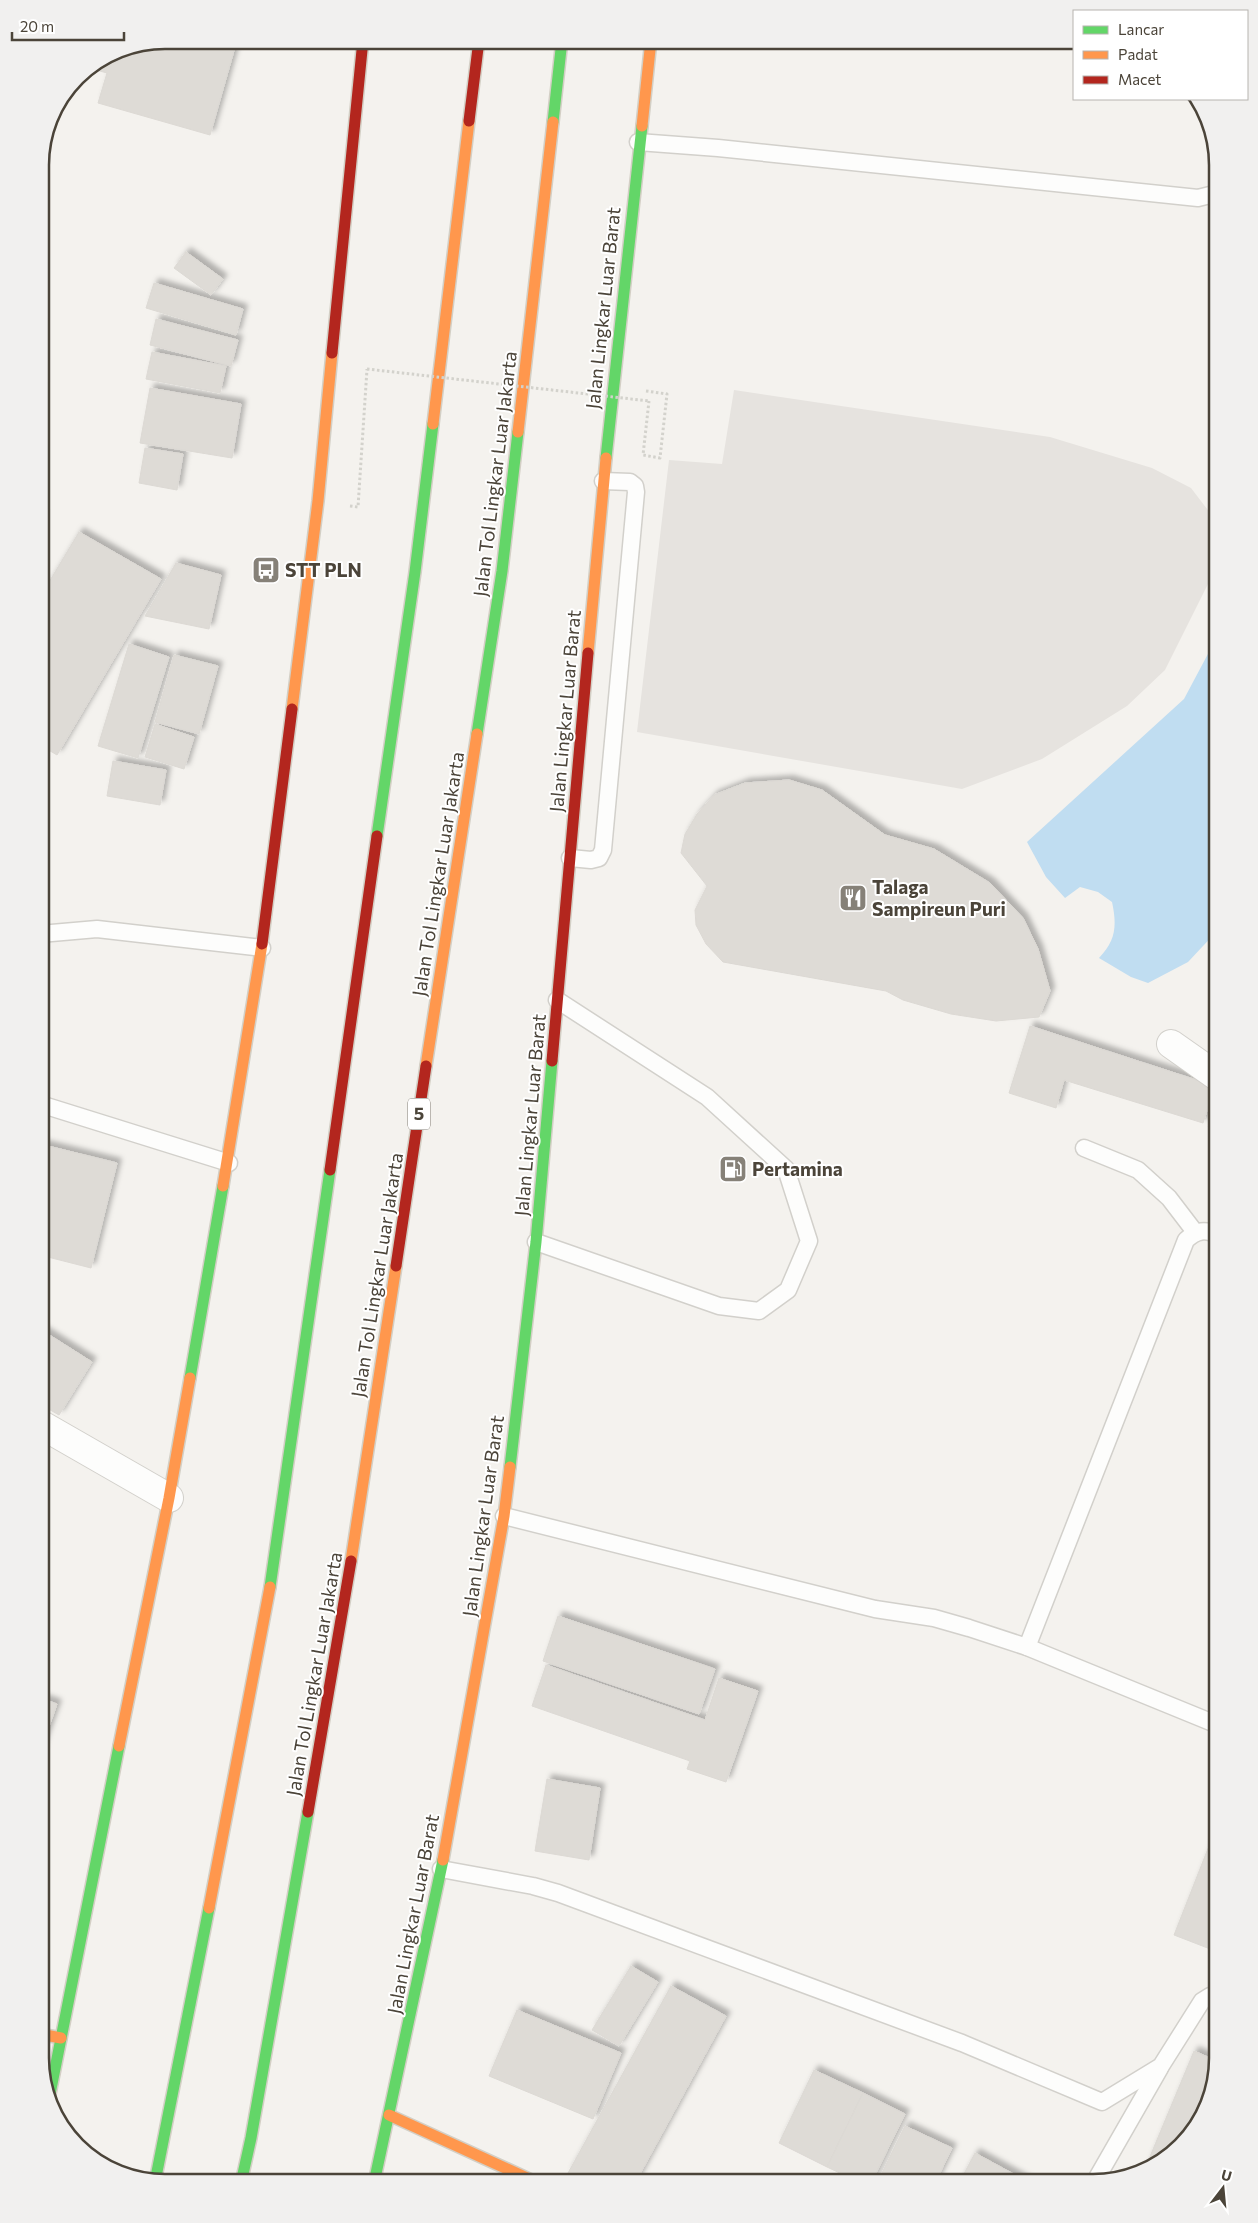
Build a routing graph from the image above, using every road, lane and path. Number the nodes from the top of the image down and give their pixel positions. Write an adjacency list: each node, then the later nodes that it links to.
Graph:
1 (362, 49): 12 (main road)
2 (479, 49): 34 (main road)
3 (561, 49): 35 (main road, Jalan Tol Lingkar Luar Jakarta / 5)
4 (650, 49): 5 (main road, Jalan Lingkar Luar Barat)
5 (638, 142): 6 (lane); 8 (main road, Jalan Lingkar Luar Barat)
6 (1209, 195)
7 (667, 394): 9 (path, bridge)
8 (603, 481): 10 (main road, Jalan Lingkar Luar Barat); 10 (lane)
9 (358, 507)
10 (570, 858): 13 (main road, Jalan Lingkar Luar Barat)
11 (49, 933): 12 (lane)
12 (262, 948): 18 (main road)
13 (558, 1000): 21 (main road, Jalan Lingkar Luar Barat); 21 (lane)
14 (1171, 1044): 15 (street)
15 (1209, 1071)
16 (49, 1107): 18 (lane)
17 (1084, 1148): 20 (lane)
18 (229, 1163): 23 (main road)
19 (1209, 1230): 20 (lane)
20 (1195, 1232): 25 (lane)
21 (536, 1242): 24 (main road, Jalan Lingkar Luar Barat)
22 (49, 1433): 23 (street)
23 (169, 1498): 30 (main road)
24 (504, 1516): 25 (lane); 27 (main road, Jalan Lingkar Luar Barat)
25 (1027, 1647): 26 (lane)
26 (1209, 1721)
27 (440, 1869): 31 (lane); 33 (main road, Jalan Lingkar Luar Barat)
28 (1209, 1997): 31 (lane)
29 (49, 2036): 30 (main road)
30 (61, 2038): 32 (main road)
31 (1161, 2066): 38 (lane)
32 (52, 2086)
33 (390, 2115): 36 (main road, Jalan Lingkar Luar Barat); 37 (main road)
34 (157, 2174)
35 (243, 2174)
36 (376, 2174)
37 (518, 2174)
38 (1099, 2174)

